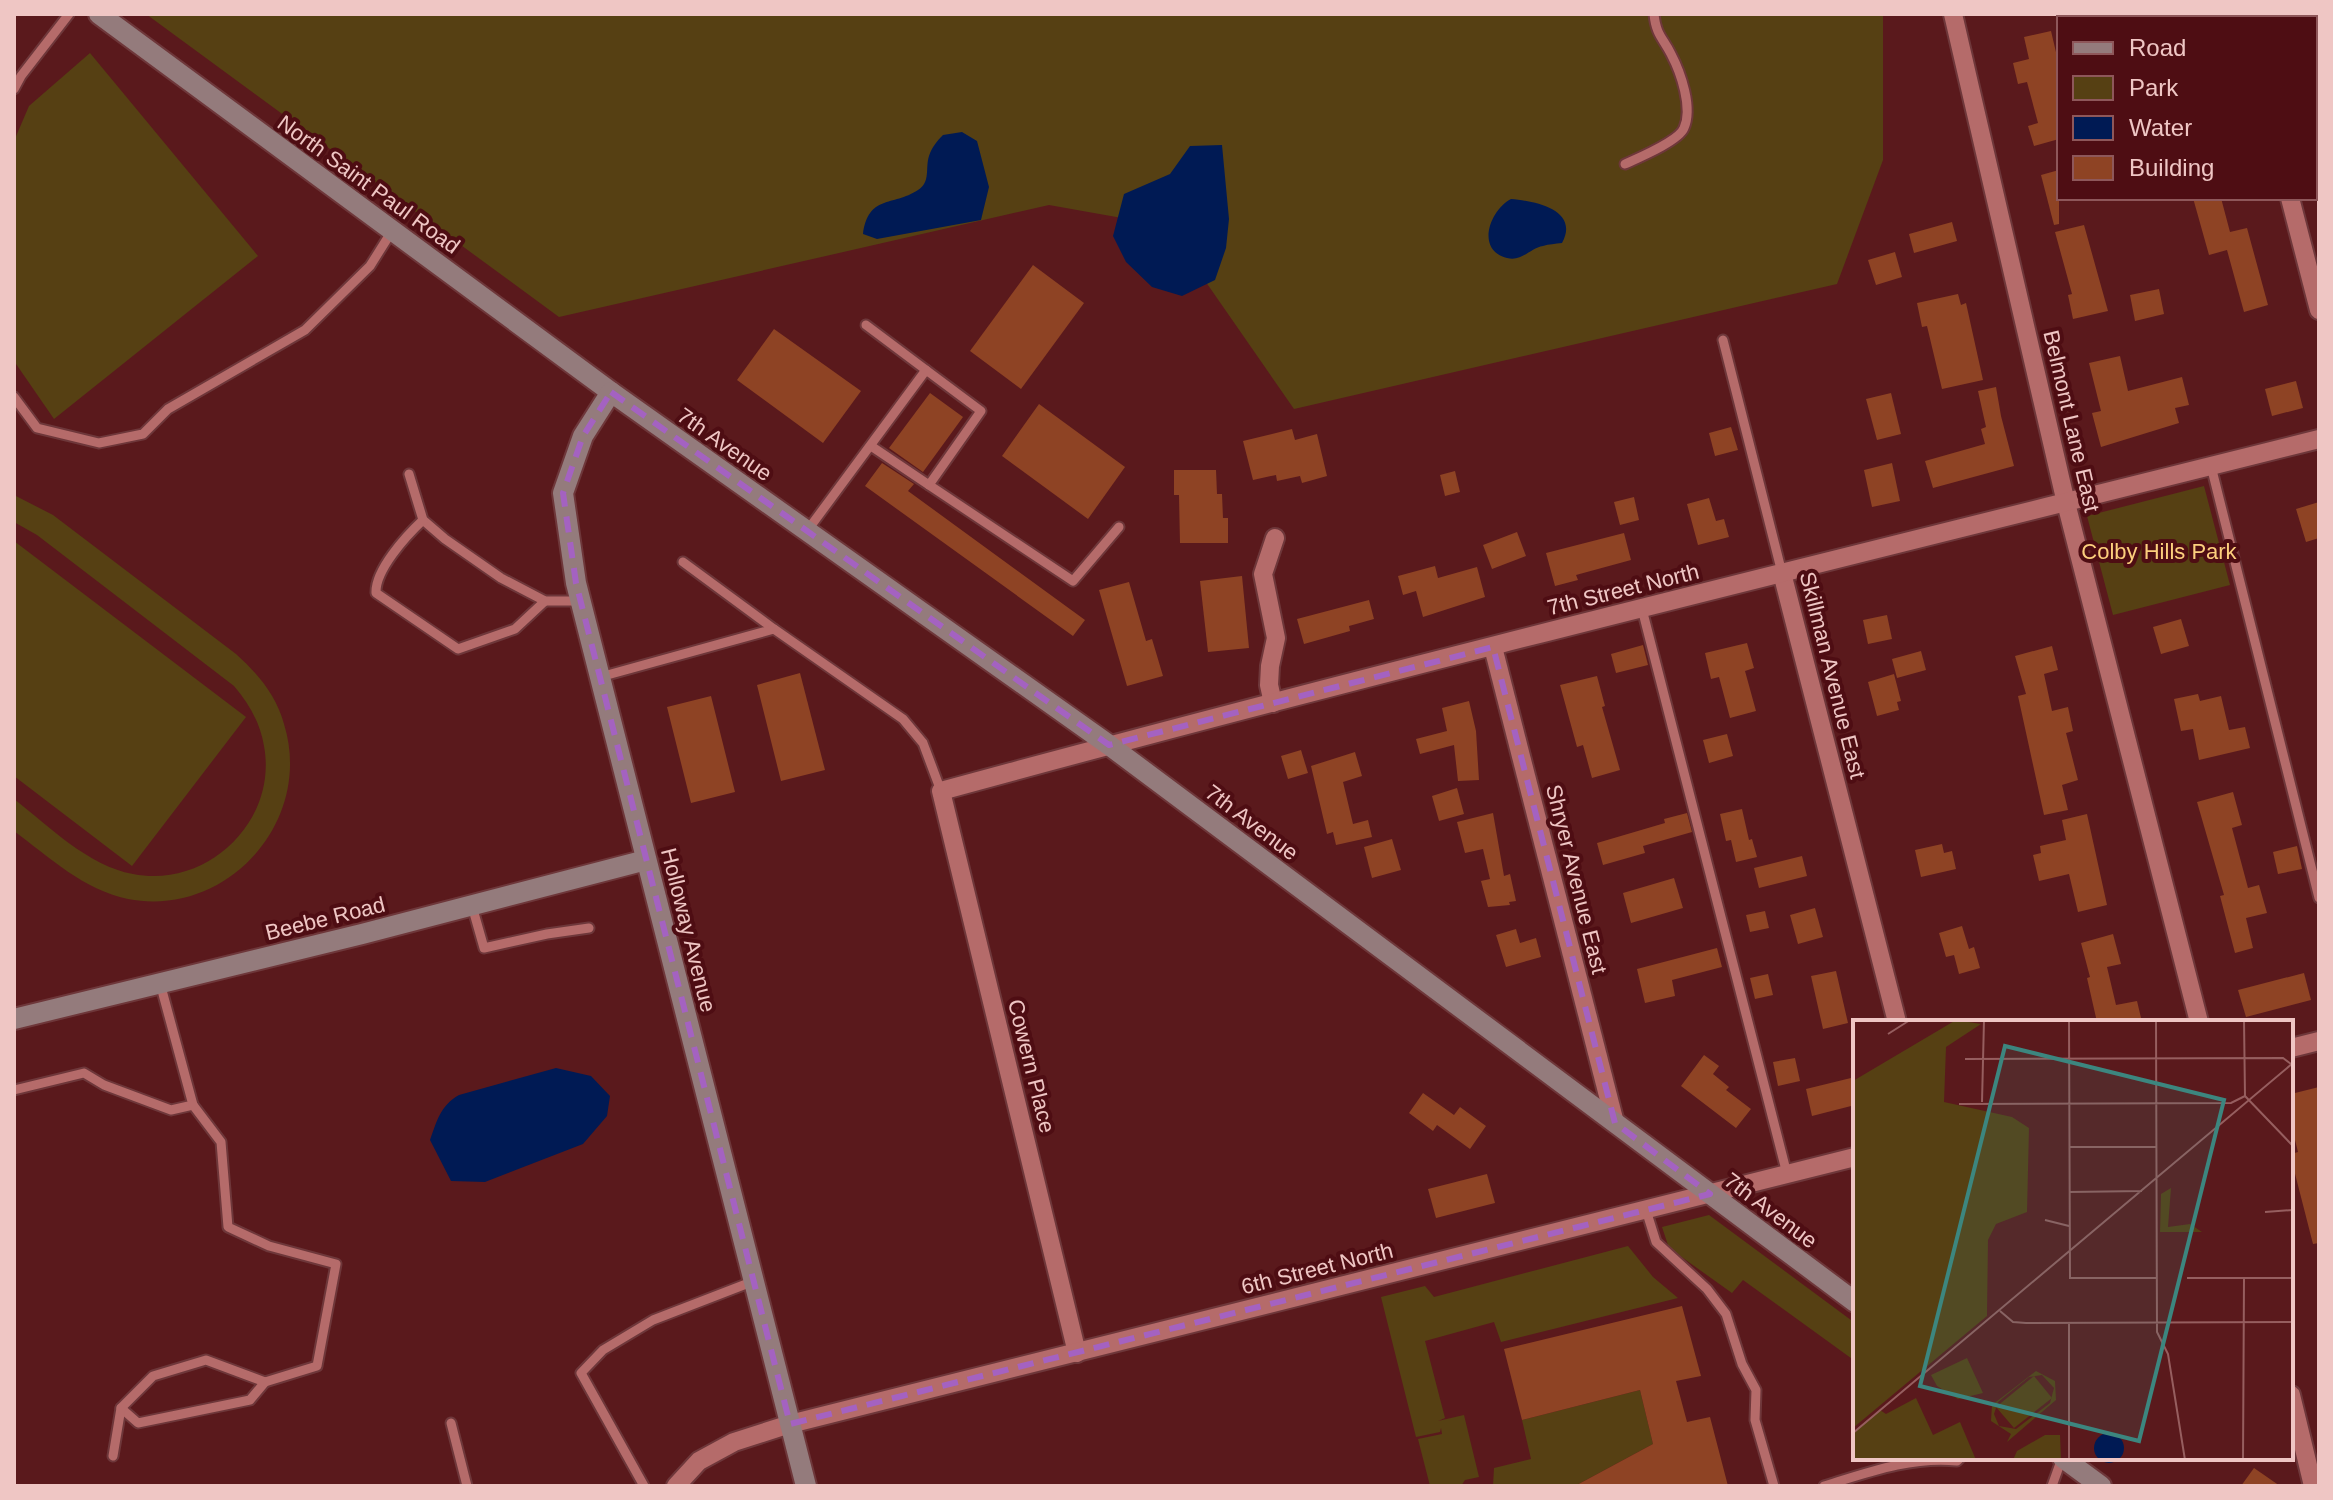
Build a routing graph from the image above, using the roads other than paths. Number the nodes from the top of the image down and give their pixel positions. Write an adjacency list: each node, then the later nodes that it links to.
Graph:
1 (69, 14): 5 (lane)
2 (99, 14): 8 (street, North Saint Paul Road)
3 (1654, 14): 6 (lane)
4 (1953, 14): 20 (street, Belmont Lane East)
5 (14, 89)
6 (1625, 164)
7 (2291, 200): 9 (street)
8 (392, 231): 13 (street, North Saint Paul Road); 14 (lane)
9 (2319, 310)
10 (866, 325): 12 (lane)
11 (1723, 340): 26 (lane, Skillman Avenue East)
12 (926, 370): 16 (lane); 19 (lane)
13 (611, 392): 23 (street, 7th Avenue); 28 (street, Holloway Avenue)
14 (14, 397)
15 (2319, 439): 17 (street, 7th Street North)
16 (871, 446): 19 (lane); 23 (lane)
17 (2211, 466): 20 (street, 7th Street North); 37 (lane)
18 (409, 474): 21 (lane)
19 (929, 485): 22 (lane)
20 (2066, 503): 26 (street, 7th Street North); 43 (street, Belmont Lane East)
21 (423, 520): 27 (lane); 27 (lane)
22 (1119, 527)
23 (807, 531): 34 (street, 7th Avenue)
24 (1275, 538): 33 (street)
25 (683, 562): 30 (lane)
26 (1782, 573): 29 (street, 7th Street North); 42 (street, Skillman Avenue East)
27 (545, 601): 28 (lane)
28 (581, 601): 32 (street, Holloway Avenue)
29 (1642, 609): 31 (street, 7th Street North); 50 (lane)
30 (774, 629): 32 (lane); 35 (lane)
31 (1493, 647): 33 (street, 7th Street North); 48 (street, Shryer Avenue East)
32 (600, 677): 36 (street, Holloway Avenue)
33 (1273, 703): 34 (street, 7th Street North)
34 (1109, 745): 35 (street, 7th Street North); 48 (street, 7th Avenue)
35 (941, 791): 55 (street, Cowern Place)
36 (646, 860): 38 (street, Beebe Road); 53 (street, Holloway Avenue)
37 (2319, 898)
38 (472, 906): 39 (lane); 40 (street, Beebe Road)
39 (589, 928)
40 (160, 983): 41 (street, Beebe Road); 47 (lane)
41 (14, 1019)
42 (1896, 1020)
43 (2198, 1020)
44 (2319, 1041): 45 (street)
45 (2293, 1048)
46 (14, 1090): 47 (lane)
47 (193, 1105): 56 (lane)
48 (1615, 1123): 51 (street, 7th Avenue)
49 (1853, 1158): 50 (street, 6th Street North)
50 (1787, 1174): 51 (street, 6th Street North)
51 (1710, 1194): 52 (street, 6th Street North); 54 (street, 7th Avenue)
52 (1646, 1210): 55 (street, 6th Street North); 69 (lane)
53 (754, 1281): 60 (street, Holloway Avenue); 66 (lane)
54 (1853, 1301)
55 (1077, 1353): 60 (street, 6th Street North)
56 (265, 1382): 58 (lane); 58 (lane)
57 (2293, 1403): 73 (street)
58 (121, 1408): 61 (lane)
59 (451, 1423): 65 (lane)
60 (790, 1424): 67 (street, 6th Street North); 68 (street, Holloway Avenue)
61 (113, 1456)
62 (1928, 1460): 70 (lane)
63 (2062, 1460): 71 (lane)
64 (2066, 1460): 72 (street)
65 (467, 1486)
66 (644, 1486)
67 (676, 1486)
68 (806, 1486)
69 (1774, 1486)
70 (1824, 1486)
71 (2052, 1486)
72 (2101, 1486)
73 (2313, 1486)

